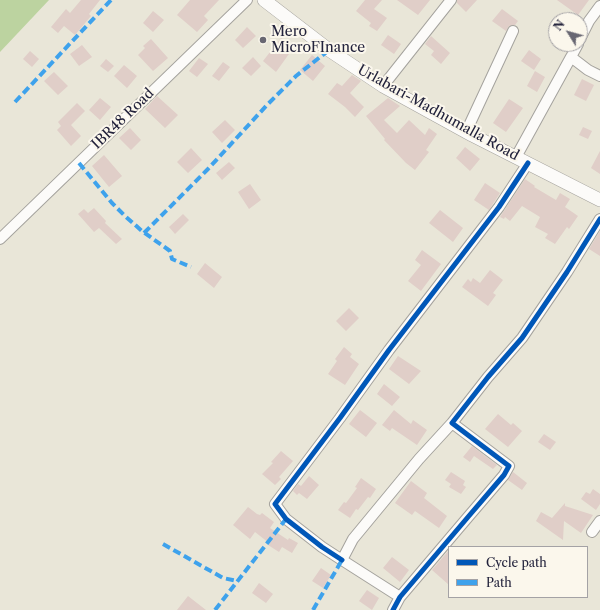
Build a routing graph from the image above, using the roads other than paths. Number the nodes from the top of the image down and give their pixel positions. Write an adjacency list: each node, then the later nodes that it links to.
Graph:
1 (248, 0): 16 (street, IBR48 Road)
2 (264, 0): 10 (main road, Urlabari-Madhumalla Road)
3 (451, 0): 10 (street)
4 (600, 6): 5 (street)
5 (588, 23)
6 (513, 31): 11 (street)
7 (574, 52): 8 (street)
8 (571, 58): 9 (street); 12 (street)
9 (600, 76)
10 (383, 86): 11 (main road, Urlabari-Madhumalla Road)
11 (466, 132): 12 (main road, Urlabari-Madhumalla Road)
12 (516, 156): 13 (main road, Urlabari-Madhumalla Road)
13 (528, 163): 14 (main road, Urlabari-Madhumalla Road); 20 (street)
14 (600, 200)
15 (600, 219): 17 (street)
16 (0, 239)
17 (452, 423): 20 (street); 21 (street)
18 (600, 520): 19 (street)
19 (592, 532)
20 (342, 560): 21 (street)
21 (400, 597): 22 (street)
22 (392, 610)

